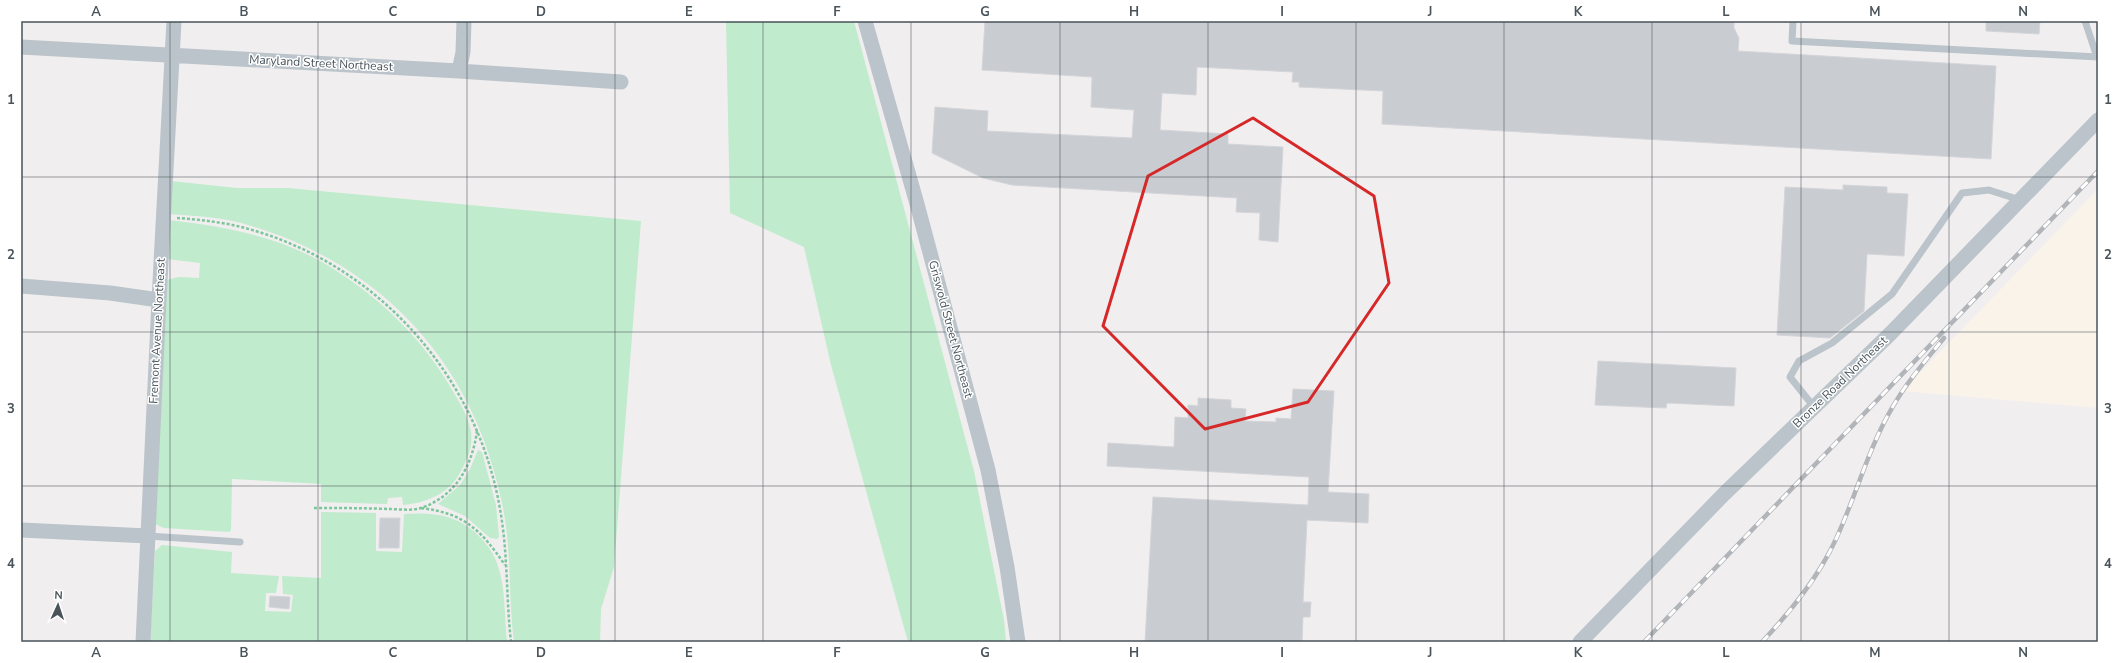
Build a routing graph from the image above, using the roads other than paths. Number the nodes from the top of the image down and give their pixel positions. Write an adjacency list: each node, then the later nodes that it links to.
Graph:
1 (174, 21): 7 (street, Fremont Avenue Northeast)
2 (464, 21): 9 (street)
3 (865, 21): 20 (street, Griswold Street Northeast)
4 (1793, 21): 8 (lane)
5 (2085, 21): 8 (lane)
6 (21, 47): 7 (street, Maryland Street Northeast)
7 (172, 55): 9 (street, Maryland Street Northeast); 14 (street, Fremont Avenue Northeast)
8 (2098, 57)
9 (459, 71): 10 (street, Maryland Street Northeast)
10 (621, 82)
11 (2098, 120): 12 (street, Bronze Road Northeast)
12 (2020, 200): 15 (street, Bronze Road Northeast); 15 (lane)
13 (21, 286): 14 (street)
14 (158, 300): 17 (street, Fremont Avenue Northeast)
15 (1814, 408): 21 (street, Bronze Road Northeast)
16 (21, 530): 17 (street)
17 (148, 536): 18 (lane); 19 (street, Fremont Avenue Northeast)
18 (240, 542)
19 (143, 642)
20 (1018, 642)
21 (1580, 642)

